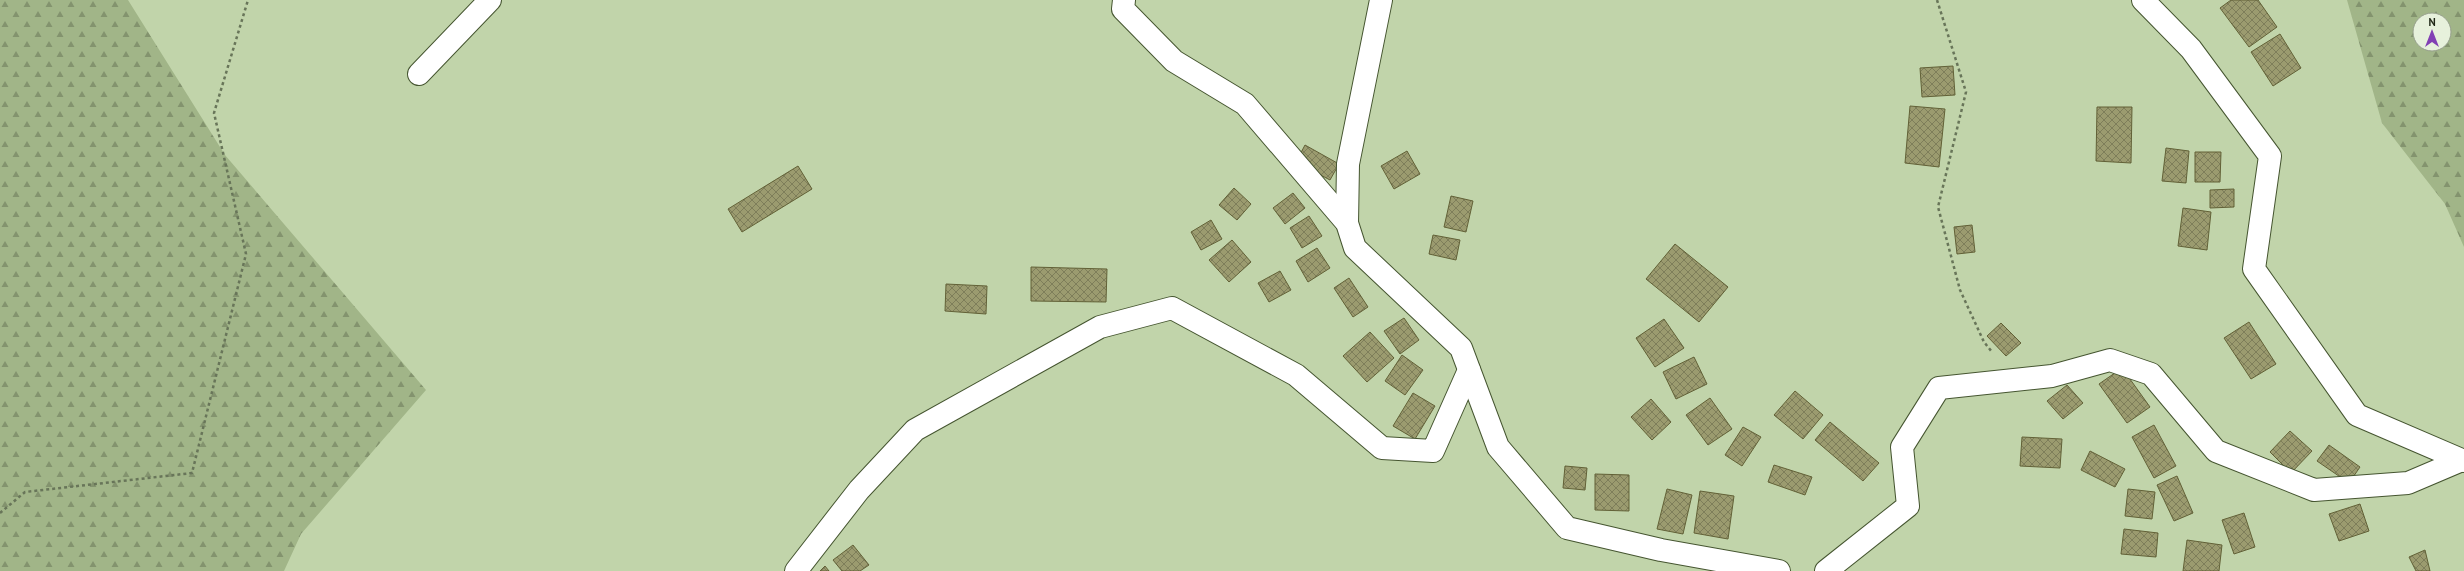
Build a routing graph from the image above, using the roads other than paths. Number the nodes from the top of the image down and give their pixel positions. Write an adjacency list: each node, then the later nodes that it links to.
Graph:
1 (490, 0): 5 (street)
2 (1124, 0): 6 (street)
3 (1381, 0): 6 (street)
4 (2143, 0): 8 (street)
5 (419, 74)
6 (1347, 223): 7 (street)
7 (1469, 370): 9 (street); 10 (street)
8 (2463, 460): 11 (street)
9 (796, 571)
10 (1779, 571)
11 (1826, 571)

